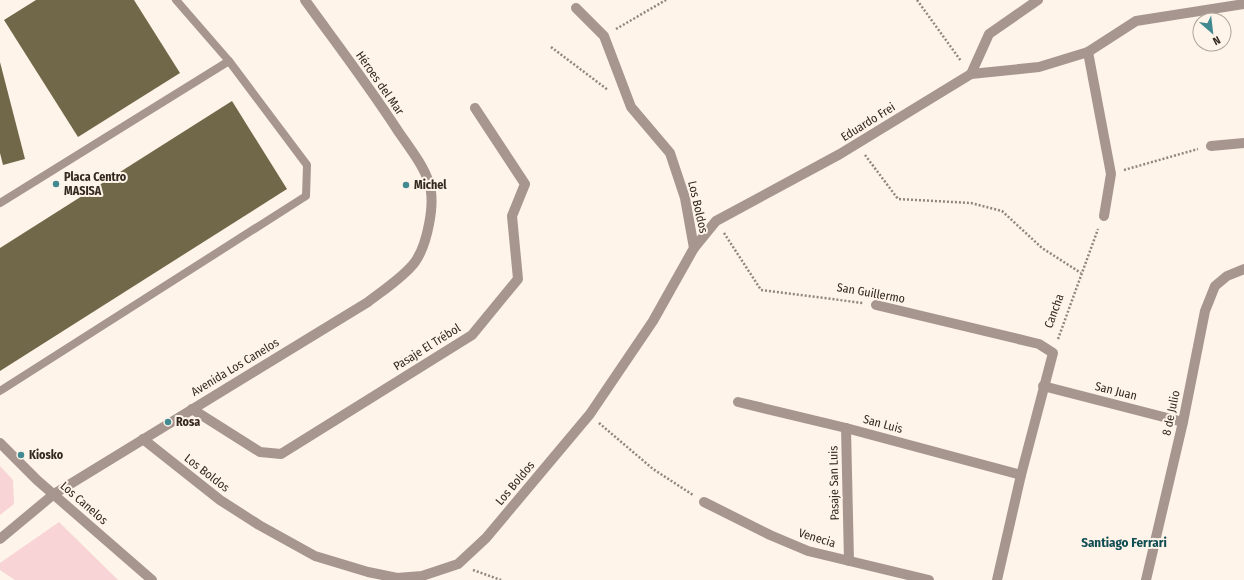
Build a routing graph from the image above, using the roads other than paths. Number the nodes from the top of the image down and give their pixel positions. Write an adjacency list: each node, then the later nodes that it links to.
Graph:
1 (176, 0): 7 (lane)
2 (305, 0): 12 (street, Héroes del Mar)
3 (1038, 0): 8 (street)
4 (1244, 4): 6 (street)
5 (576, 8): 15 (street, Los Boldos)
6 (1088, 52): 8 (street); 14 (street)
7 (229, 61): 13 (lane); 19 (lane)
8 (971, 74): 15 (street, Eduardo Frei)
9 (475, 108): 21 (street, Pasaje El Trébol)
10 (1244, 143): 11 (street)
11 (1210, 146)
12 (430, 184): 21 (street, Avenida Los Canelos)
13 (0, 203)
14 (1104, 216)
15 (694, 248): 24 (street, Los Boldos)
16 (1244, 270): 22 (street, 8 de Julio)
17 (876, 305): 18 (street, San Guillermo)
18 (1043, 386): 22 (street, San Juan); 26 (street)
19 (0, 391)
20 (738, 402): 23 (street, San Luis)
21 (192, 409): 24 (street, Avenida Los Canelos)
22 (1183, 422): 34 (street, 8 de Julio)
23 (846, 428): 26 (street, San Luis); 30 (street, Pasaje San Luis)
24 (143, 439): 27 (street, Avenida Los Canelos)
25 (0, 443): 27 (street, Los Canelos)
26 (1021, 475): 33 (street)
27 (54, 494): 29 (street, Avenida Los Canelos); 31 (street, Los Canelos)
28 (704, 502): 30 (street, Venecia)
29 (0, 539)
30 (849, 561): 32 (street, Venecia)
31 (152, 580)
32 (929, 580)
33 (996, 580)
34 (1146, 580)

